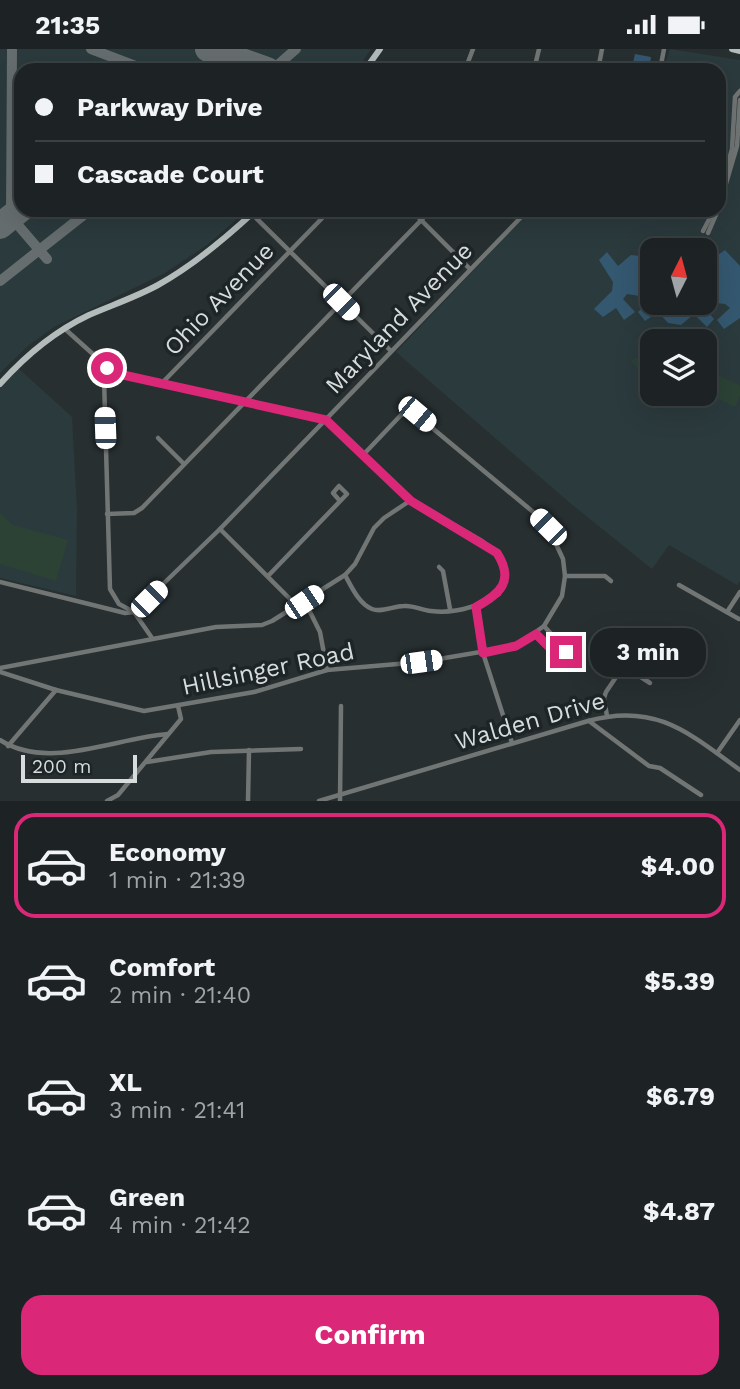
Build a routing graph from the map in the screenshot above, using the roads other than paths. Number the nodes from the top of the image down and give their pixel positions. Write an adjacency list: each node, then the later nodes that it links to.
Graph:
1 (732, 49): 2 (main road)
2 (740, 51)
3 (740, 90): 5 (street)
4 (740, 100): 6 (street)
5 (726, 171)
6 (726, 181)
7 (249, 217): 19 (main road)
8 (258, 217): 16 (street)
9 (323, 217): 16 (street, Ohio Avenue)
10 (418, 217): 14 (street)
11 (424, 217): 14 (street)
12 (521, 217): 17 (street, Maryland Avenue)
13 (713, 217): 15 (street)
14 (421, 220): 17 (street); 18 (street)
15 (705, 232)
16 (289, 252): 18 (street); 22 (street, Ohio Avenue)
17 (470, 269): 20 (street, Maryland Avenue)
18 (341, 302): 20 (street); 24 (street)
19 (65, 329): 21 (street); 23 (main road)
20 (391, 351): 25 (street, Maryland Avenue)
21 (107, 368): 22 (street); 31 (street)
22 (163, 383): 24 (street)
23 (0, 384)
24 (244, 402): 25 (street); 28 (street)
25 (326, 420): 27 (street); 32 (street, Maryland Avenue)
26 (158, 437): 28 (street)
27 (363, 454): 30 (street); 36 (street)
28 (184, 464): 31 (street)
29 (340, 501): 35 (street)
30 (411, 501): 34 (street); 44 (street)
31 (107, 514): 41 (street)
32 (220, 529): 35 (street); 48 (street, Maryland Avenue)
33 (439, 567): 46 (street)
34 (345, 575): 42 (street); 46 (street)
35 (268, 576): 43 (street)
36 (565, 576): 37 (street); 50 (street, Hillsinger Road)
37 (611, 581)
38 (0, 582): 45 (street)
39 (679, 585): 47 (street)
40 (740, 592): 47 (street)
41 (113, 599): 45 (street); 48 (street)
42 (304, 602): 43 (street); 57 (street)
43 (298, 607): 52 (street)
44 (476, 607): 46 (street); 53 (street)
45 (107, 608): 48 (street)
46 (450, 609)
47 (727, 612): 49 (street)
48 (134, 613): 52 (street)
49 (739, 619)
50 (544, 626): 51 (street, Hillsinger Road); 51 (street)
51 (536, 634): 53 (street, Hillsinger Road)
52 (152, 638): 56 (street)
53 (483, 653): 57 (street, Hillsinger Road); 67 (street)
54 (701, 665): 55 (street)
55 (624, 666): 58 (street); 62 (street)
56 (0, 670): 59 (street, Hillsinger Road)
57 (327, 670): 60 (street, Hillsinger Road)
58 (650, 683)
59 (56, 690): 60 (street, Hillsinger Road); 68 (street)
60 (178, 706): 65 (street)
61 (341, 706): 75 (street)
62 (607, 716): 64 (street, Walden Drive); 71 (street, Walden Drive)
63 (740, 720): 71 (street)
64 (589, 721): 67 (street, Walden Drive); 74 (street)
65 (168, 734): 68 (street); 72 (street)
66 (0, 740): 68 (street)
67 (512, 743): 75 (street, Walden Drive)
68 (8, 746)
69 (301, 748): 70 (street)
70 (249, 750): 72 (street); 77 (street)
71 (717, 753): 73 (street, Walden Drive)
72 (147, 762): 76 (street)
73 (740, 770)
74 (701, 795)
75 (340, 798): 78 (street, Walden Drive)
76 (107, 801)
77 (248, 801)
78 (319, 801)

